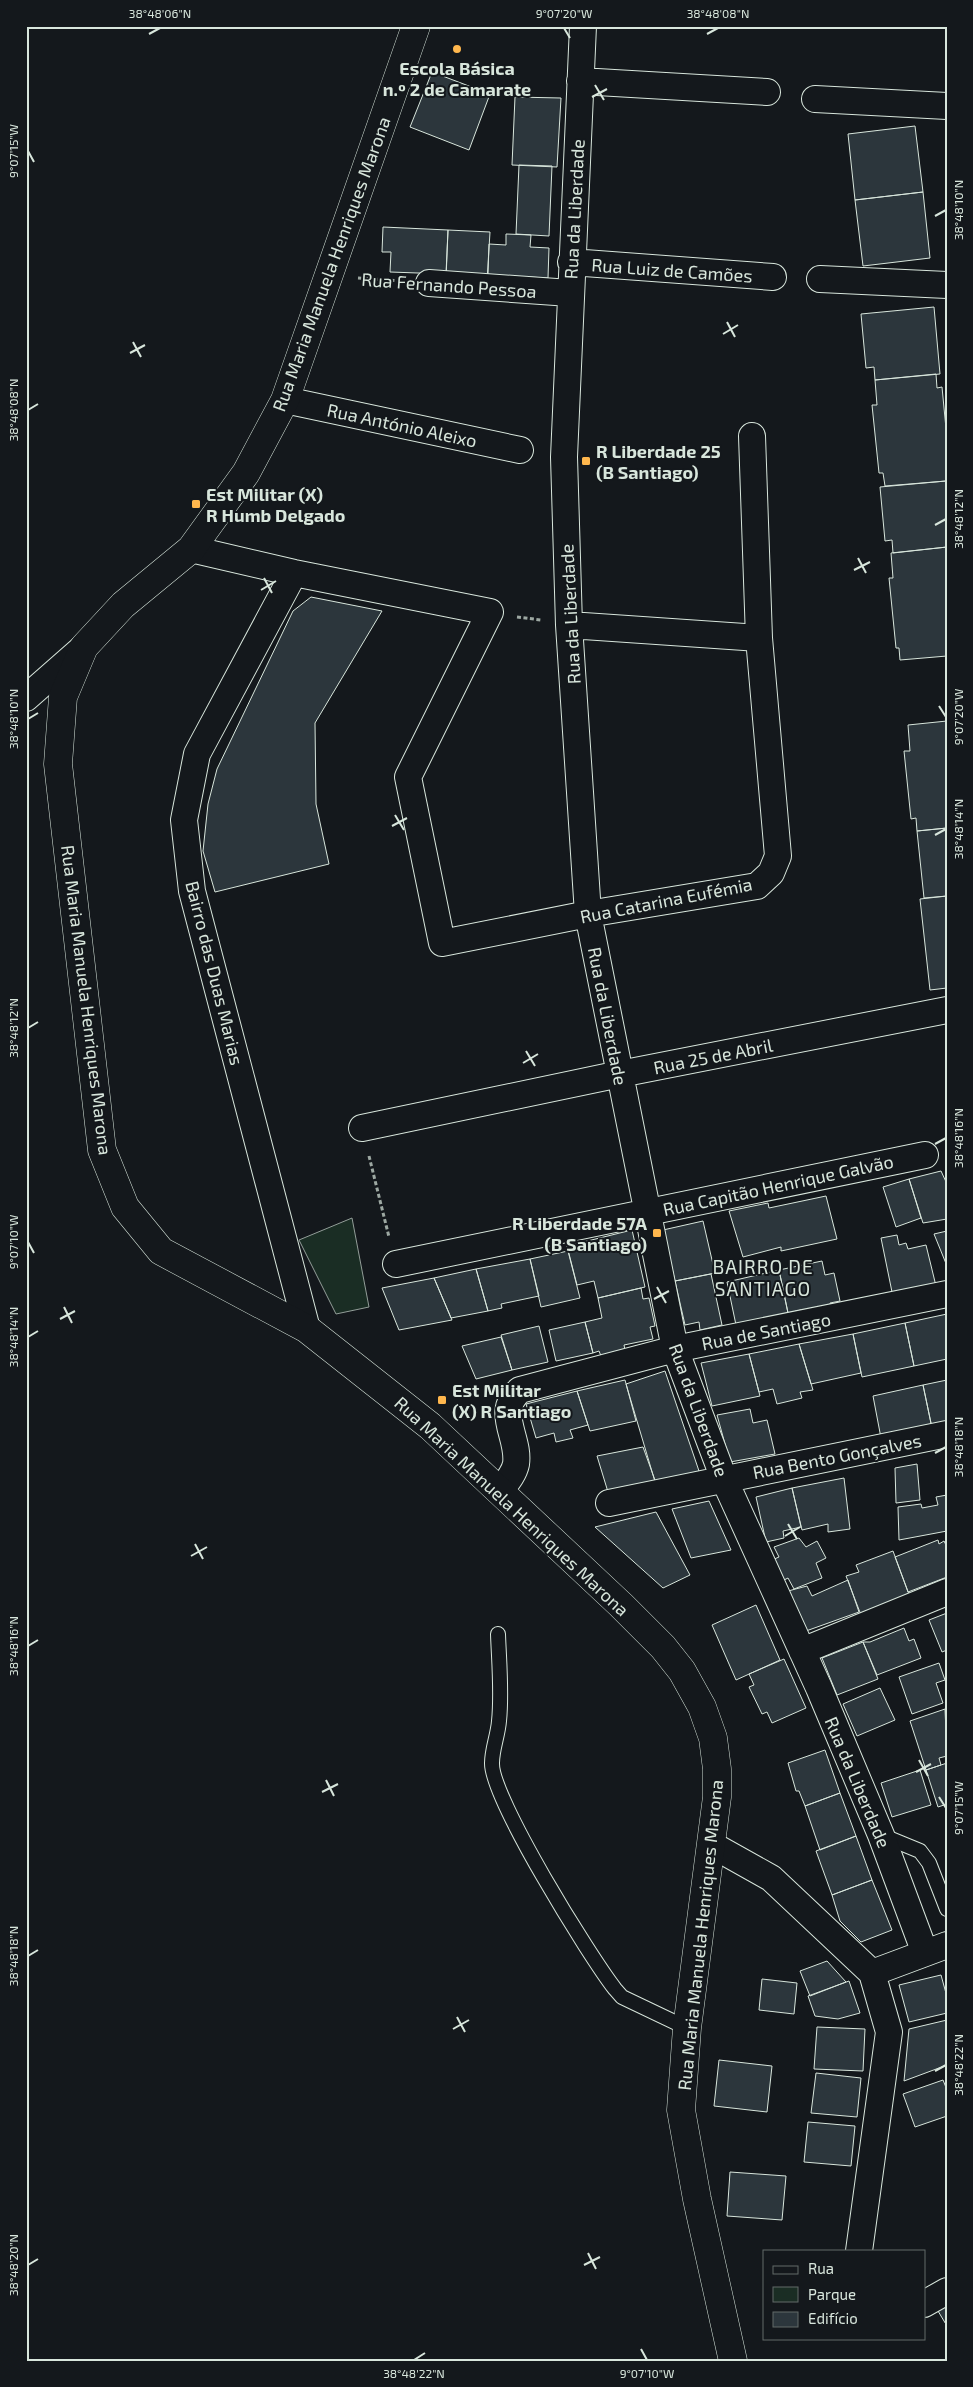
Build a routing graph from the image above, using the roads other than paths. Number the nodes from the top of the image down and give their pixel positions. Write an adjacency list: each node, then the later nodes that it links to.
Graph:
1 (416, 26): 13 (street, Rua Maria Manuela Henriques Marona)
2 (583, 26): 3 (street, Rua da Liberdade)
3 (580, 82): 4 (street); 7 (street, Rua da Liberdade)
4 (767, 92)
5 (816, 99): 6 (street)
6 (947, 106)
7 (571, 262): 8 (street, Rua Luiz de Camões); 12 (street, Rua da Liberdade)
8 (774, 277)
9 (820, 279): 11 (street)
10 (429, 283): 12 (street, Rua Fernando Pessoa)
11 (947, 285)
12 (570, 293): 18 (street, Rua da Liberdade)
13 (285, 400): 15 (street, Rua António Aleixo); 16 (street, Rua Maria Manuela Henriques Marona)
14 (752, 436): 19 (street, Rua Catarina Eufémia)
15 (520, 450)
16 (192, 549): 17 (street); 20 (street, Rua Maria Manuela Henriques Marona)
17 (294, 574): 22 (street, Rua Catarina Eufémia); 30 (street, Bairro das Duas Marias)
18 (569, 625): 19 (street); 22 (street, Rua da Liberdade)
19 (759, 638): 22 (street, Rua Catarina Eufémia)
20 (84, 647): 21 (street); 30 (street, Rua Maria Manuela Henriques Marona)
21 (26, 698)
22 (588, 914): 24 (street, Rua da Liberdade)
23 (947, 1010): 24 (street, Rua 25 de Abril)
24 (620, 1074): 25 (street, Rua 25 de Abril); 27 (street, Rua da Liberdade)
25 (362, 1128)
26 (925, 1155): 27 (street, Rua Capitão Henrique Galvão)
27 (648, 1212): 28 (street, Rua Capitão Henrique Galvão); 31 (street, Rua da Liberdade)
28 (396, 1264)
29 (947, 1294): 31 (street, Rua de Santiago)
30 (307, 1329): 34 (street, Rua Maria Manuela Henriques Marona)
31 (675, 1349): 33 (street, Rua da Liberdade); 34 (street, Rua de Santiago)
32 (947, 1434): 33 (street, Rua Bento Gonçalves)
33 (724, 1479): 35 (street, Rua Bento Gonçalves); 38 (street, Rua da Liberdade)
34 (500, 1491): 40 (street, Rua Maria Manuela Henriques Marona)
35 (609, 1503)
36 (947, 1592): 38 (street)
37 (498, 1634): 44 (lane)
38 (802, 1650): 39 (street, Rua da Liberdade)
39 (881, 1835): 41 (lane); 42 (street, Rua da Liberdade)
40 (712, 1845): 43 (street); 44 (street, Rua Maria Manuela Henriques Marona)
41 (947, 1909)
42 (936, 1949): 43 (street)
43 (872, 1973): 45 (street)
44 (687, 2028): 48 (street, Rua Maria Manuela Henriques Marona)
45 (859, 2250)
46 (947, 2291): 47 (street)
47 (926, 2303)
48 (733, 2361)

